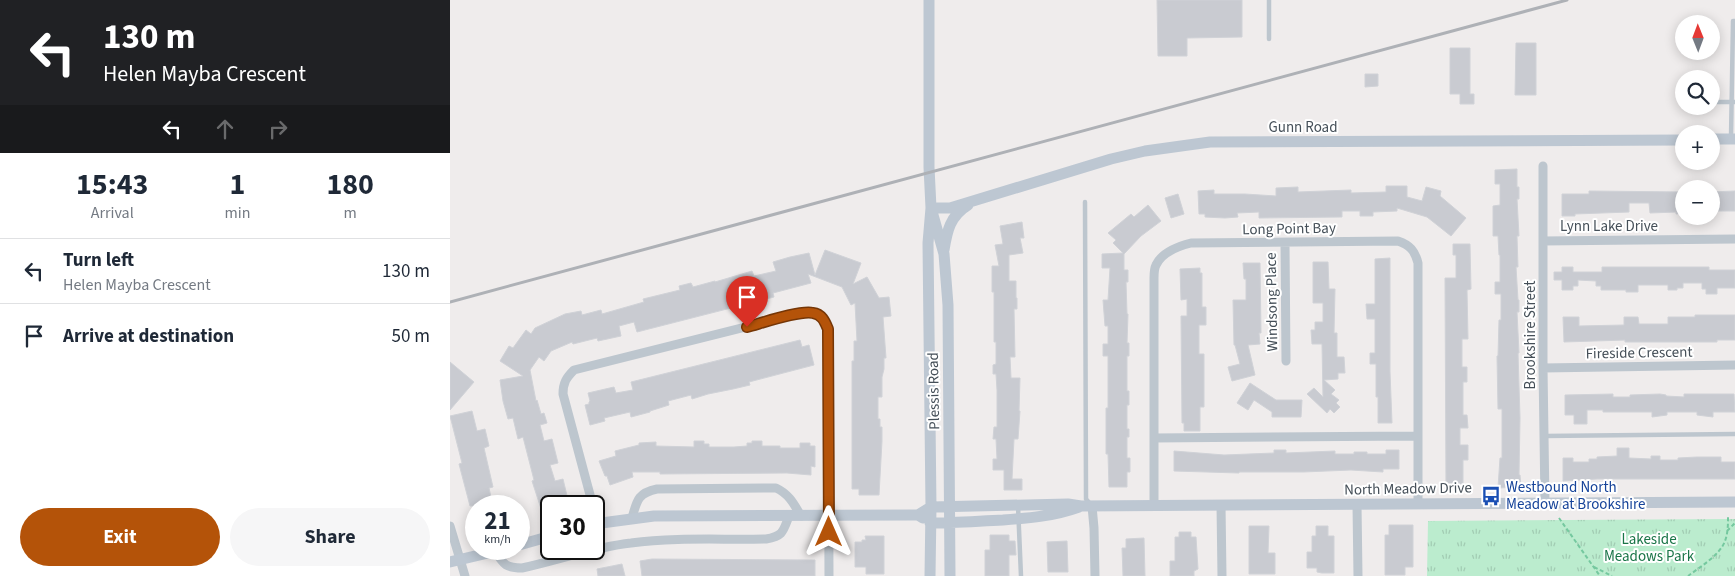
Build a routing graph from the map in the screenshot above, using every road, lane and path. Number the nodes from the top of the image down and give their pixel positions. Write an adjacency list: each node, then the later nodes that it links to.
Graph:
1 (929, 0): 13 (street, Plessis Road)
2 (1270, 0): 4 (lane)
3 (1735, 21): 6 (lane)
4 (1270, 39)
5 (1720, 102): 6 (lane)
6 (1733, 102): 8 (lane)
7 (1720, 139): 8 (street)
8 (1733, 139)
9 (1675, 140): 11 (street, Gunn Road)
10 (1543, 166): 15 (street, Brookshire Street)
11 (976, 200): 13 (street, Gunn Road); 17 (street)
12 (1085, 202): 34 (lane)
13 (931, 208): 17 (street, Plessis Road); 35 (street, Plessis Road)
14 (1735, 239): 15 (street, Lynn Lake Drive)
15 (1543, 241): 20 (street, Brookshire Street)
16 (1285, 243): 18 (street, Windsong Place); 22 (street, Long Point Bay); 24 (street, Long Point Bay)
17 (944, 254): 33 (street, Plessis Road)
18 (1286, 361)
19 (1735, 365): 20 (street, Fireside Crescent)
20 (1543, 368): 23 (street, Brookshire Street)
21 (1735, 434): 23 (lane)
22 (1418, 436): 24 (street); 28 (street, Long Point Bay)
23 (1544, 436): 27 (street, Brookshire Street)
24 (1154, 438): 30 (street, Long Point Bay)
25 (590, 495): 36 (street)
26 (1735, 502): 27 (street, North Meadow Drive)
27 (1545, 503): 28 (street, North Meadow Drive)
28 (1418, 504): 32 (street, North Meadow Drive)
29 (1018, 505): 33 (street, North Meadow Drive); 34 (street, North Meadow Drive); 42 (lane)
30 (1154, 505): 31 (street, North Meadow Drive); 34 (street, North Meadow Drive)
31 (1221, 505): 32 (street, North Meadow Drive); 59 (street)
32 (1357, 505): 60 (street)
33 (950, 506): 35 (street, North Meadow Drive); 46 (street, Plessis Road)
34 (1086, 506): 42 (street, North Meadow Drive); 58 (street)
35 (931, 507): 37 (street); 45 (street, Plessis Road)
36 (829, 515): 37 (street); 39 (street); 54 (street)
37 (918, 515): 45 (street)
38 (788, 516): 39 (street); 41 (street); 50 (street)
39 (801, 516): 41 (street)
40 (1728, 517): 49 (path)
41 (632, 518): 44 (street)
42 (1019, 518): 46 (street, North Meadow Drive); 57 (lane)
43 (1559, 518): 52 (path)
44 (605, 522)
45 (930, 523): 46 (street, North Meadow Drive); 55 (street, Plessis Road)
46 (950, 523): 56 (street, Plessis Road)
47 (1735, 523): 49 (path)
48 (450, 526): 51 (street)
49 (1728, 531): 63 (path)
50 (503, 560)
51 (455, 561): 53 (street)
52 (1594, 568): 61 (path); 62 (path)
53 (464, 576)
54 (829, 576)
55 (930, 576)
56 (950, 576)
57 (1021, 576)
58 (1095, 576)
59 (1222, 576)
60 (1358, 576)
61 (1600, 576)
62 (1612, 576)
63 (1688, 576)

